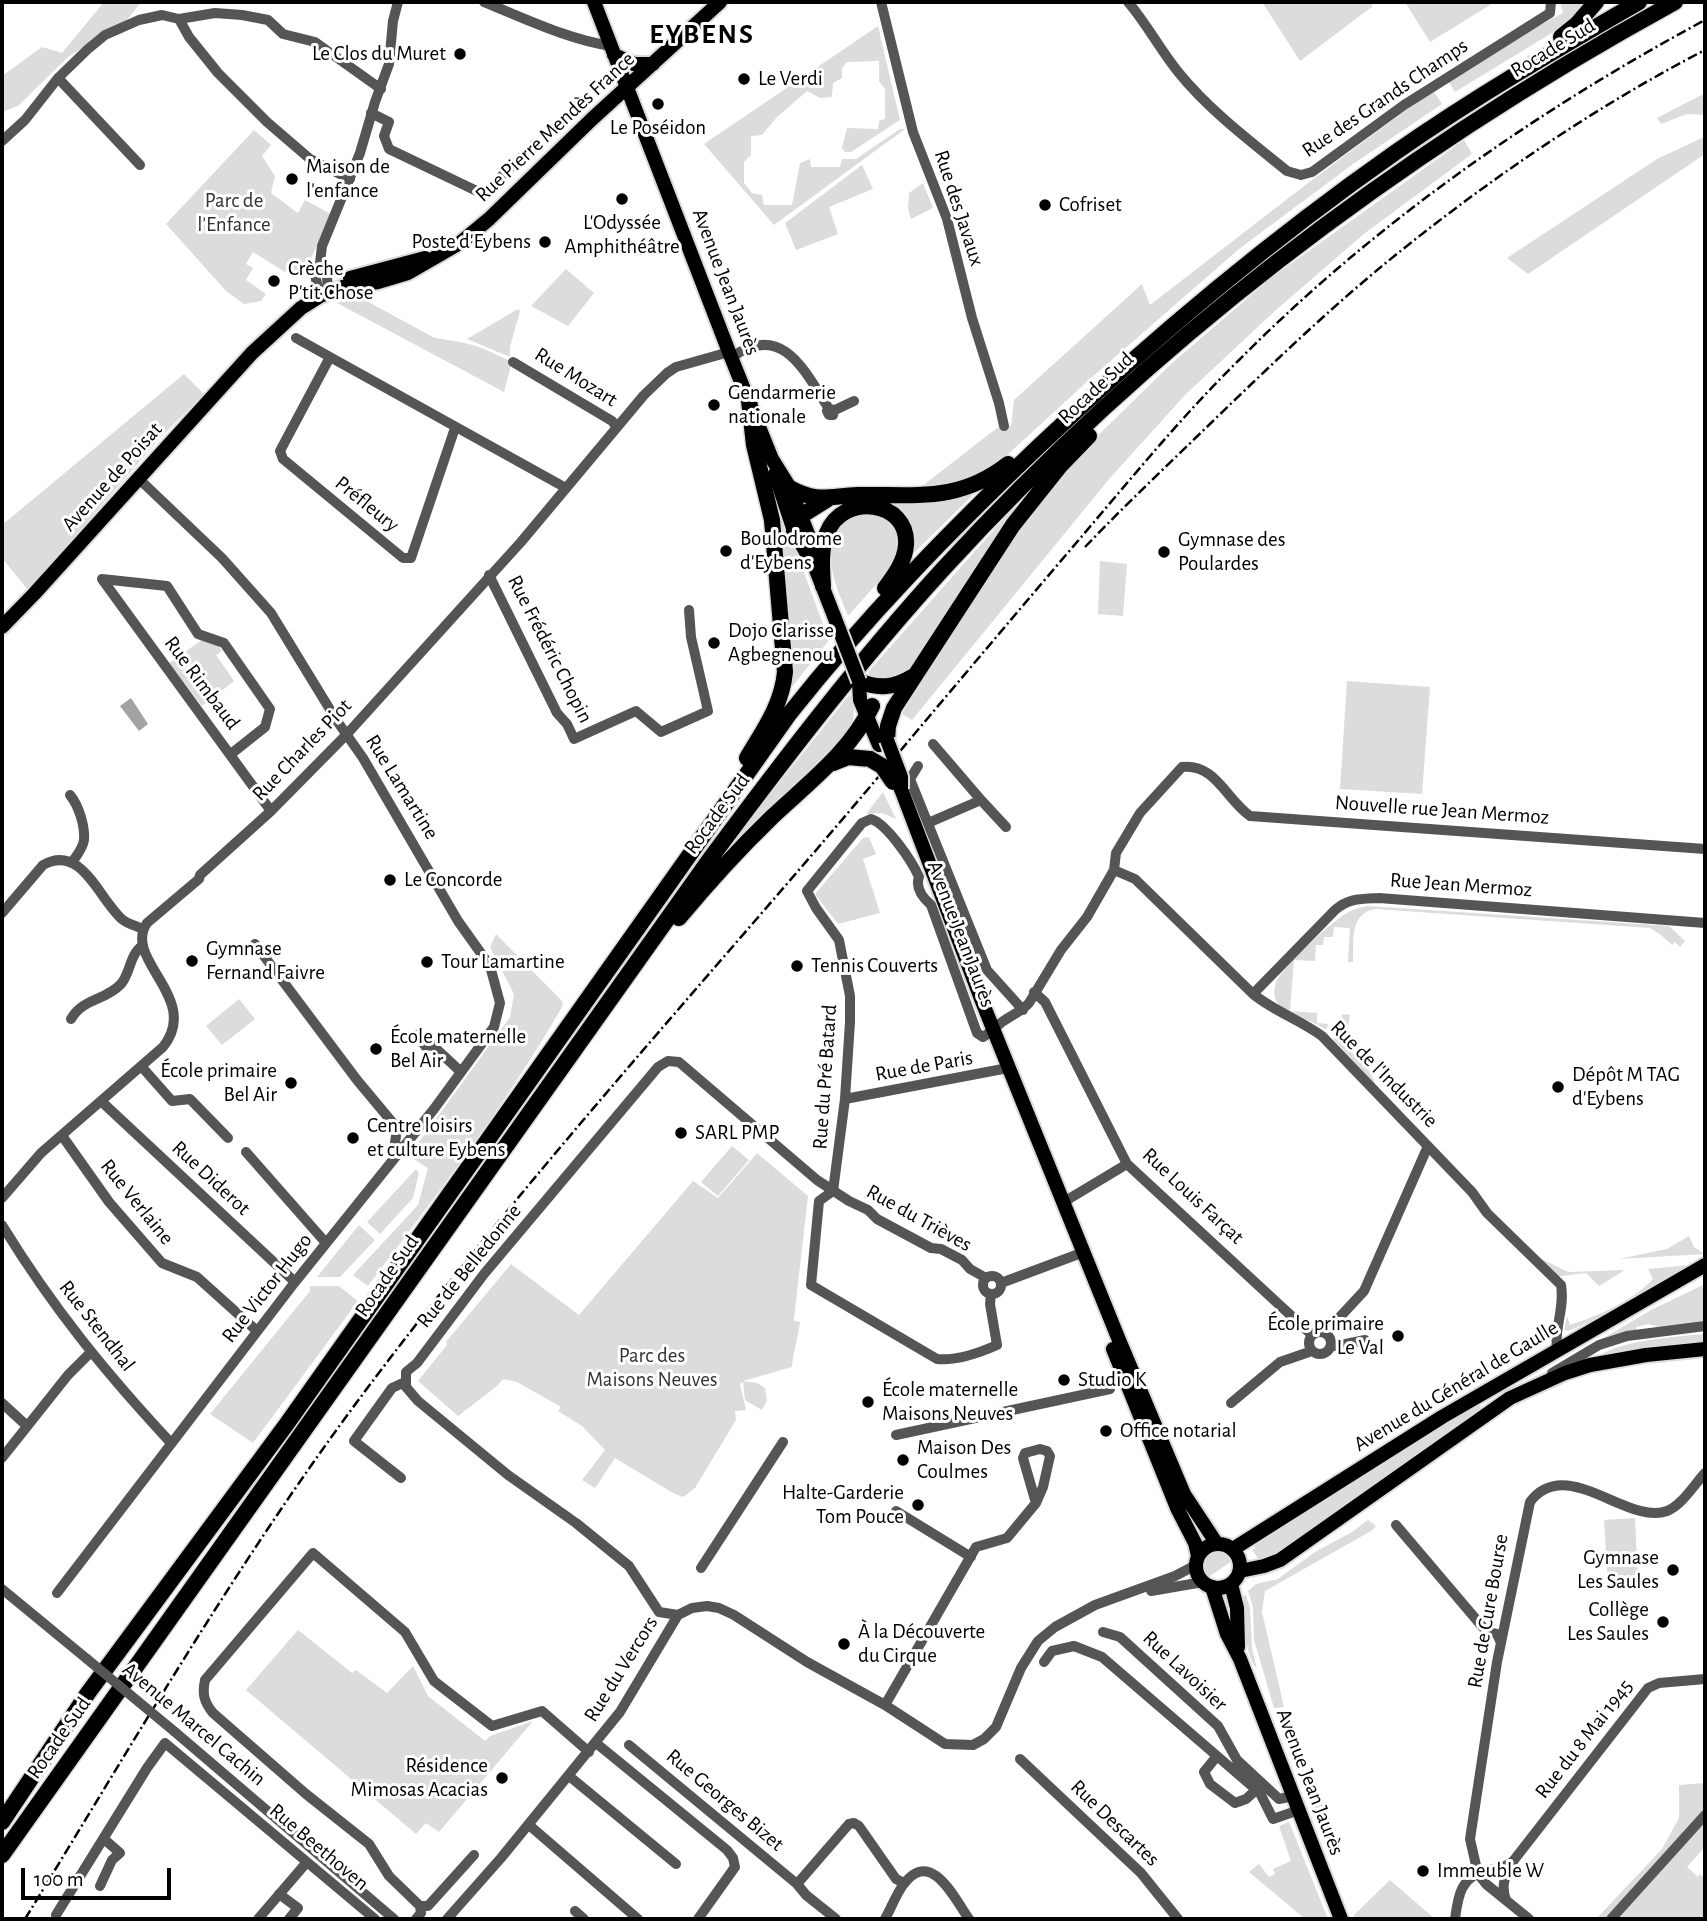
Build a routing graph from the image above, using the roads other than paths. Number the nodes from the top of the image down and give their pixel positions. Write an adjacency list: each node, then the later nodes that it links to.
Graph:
1 (398, 2): 16 (street)
2 (484, 2): 12 (street)
3 (594, 2): 12 (main road, Avenue Jean Jaurès)
4 (720, 2): 13 (main road, Rue Pierre Mendès France)
5 (881, 2): 32 (street, Rue des Javaux)
6 (1128, 2): 7 (street, Rue des Grands Champs)
7 (1552, 2)
8 (1596, 2): 18 (highway)
9 (1639, 2): 18 (highway, Rocade Sud)
10 (1675, 2): 24 (highway, Rocade Sud)
11 (179, 19): 14 (street); 16 (street); 22 (street)
12 (613, 50): 13 (main road); 15 (main road, Avenue Jean Jaurès)
13 (653, 64): 15 (main road, Rue Pierre Mendès France)
14 (58, 78): 19 (street); 21 (street)
15 (627, 88): 23 (main road, Rue Pierre Mendès France); 26 (main road, Avenue Jean Jaurès)
16 (381, 89): 17 (street)
17 (371, 114): 20 (street); 22 (street)
18 (1442, 121): 31 (highway, Rocade Sud)
19 (2, 141)
20 (536, 143)
21 (140, 165)
22 (349, 179): 23 (street)
23 (323, 291): 36 (main road, Avenue de Poisat)
24 (1234, 296): 46 (highway); 71 (highway, Rocade Sud)
25 (296, 338): 27 (street)
26 (731, 355): 29 (main road, Avenue Jean Jaurès); 30 (street, Rue Charles Piot); 33 (street, Rue Charles Piot)
27 (330, 357): 34 (street); 34 (street, Préfleury)
28 (513, 362): 33 (street, Rue Mozart)
29 (749, 400): 35 (main road, Avenue Jean Jaurès); 63 (highway)
30 (854, 401)
31 (1072, 415): 39 (highway); 45 (highway, Rocade Sud)
32 (1004, 426)
33 (617, 427): 37 (street, Rue Charles Piot)
34 (455, 428): 37 (street)
35 (772, 458): 38 (main road, Avenue Jean Jaurès); 40 (main road)
36 (139, 479): 44 (main road, Avenue de Poisat); 49 (street, Rue Lamartine)
37 (566, 488): 41 (street, Rue Charles Piot)
38 (790, 488): 39 (highway); 40 (main road, Avenue Jean Jaurès)
39 (828, 499): 40 (highway)
40 (798, 524): 42 (main road, Avenue Jean Jaurès)
41 (489, 575): 43 (street, Rue Frédéric Chopin); 49 (street, Rue Charles Piot)
42 (823, 586): 45 (highway); 47 (main road, Avenue Jean Jaurès, bridge)
43 (689, 610)
44 (2, 627)
45 (823, 671): 63 (highway, Rocade Sud)
46 (914, 676): 47 (highway); 51 (highway)
47 (859, 681): 48 (main road, Avenue Jean Jaurès)
48 (870, 711): 51 (main road, Avenue Jean Jaurès); 53 (highway)
49 (347, 734): 58 (street, Rue Charles Piot); 74 (street, Rue Lamartine)
50 (933, 744): 57 (street)
51 (879, 748): 53 (highway); 55 (highway, bridge); 55 (main road, Avenue Jean Jaurès, bridge)
52 (231, 754): 52 (street, Rue Rimbaud); 58 (street, Rue Rimbaud)
53 (827, 766): 71 (highway)
54 (918, 766): 59 (street, Avenue Jean Jaurès)
55 (897, 785): 77 (main road, Avenue Jean Jaurès)
56 (70, 795): 62 (street)
57 (981, 800): 59 (street); 60 (street)
58 (271, 811): 68 (street, Rue Charles Piot)
59 (928, 822): 75 (street, Avenue Jean Jaurès)
60 (1006, 827)
61 (1705, 849): 64 (street, Nouvelle rue Jean Mermoz)
62 (73, 862): 66 (street); 68 (street)
63 (681, 868): 152 (highway, Rocade Sud)
64 (1114, 870): 72 (street); 73 (street, Rue de l'Industrie)
65 (807, 891): 77 (street, Avenue Jean Jaurès); 82 (street, Rue du Pré Batard)
66 (2, 914)
67 (1705, 923): 73 (street, Rue Jean Mermoz)
68 (143, 929): 70 (street)
69 (255, 944): 87 (street)
70 (143, 945): 76 (street); 79 (street)
71 (640, 956): 155 (highway, Rocade Sud)
72 (1034, 992): 75 (street); 89 (street, Rue Louis Farçat)
73 (1253, 994): 86 (street, Rue de l'Industrie)
74 (500, 1003): 81 (street, Rue Victor Hugo)
75 (1023, 1010): 77 (street)
76 (71, 1019)
77 (994, 1031): 80 (main road, Avenue Jean Jaurès)
78 (417, 1035): 81 (street)
79 (141, 1066): 83 (street); 85 (street)
80 (1008, 1068): 82 (street, Rue de Paris); 92 (main road, Avenue Jean Jaurès)
81 (461, 1072): 87 (street, Rue Victor Hugo)
82 (845, 1099): 90 (street, Rue du Pré Batard)
83 (102, 1102): 84 (street); 98 (street, Rue Diderot)
84 (63, 1137): 91 (street); 102 (street, Rue Verlaine)
85 (228, 1138)
86 (1428, 1146): 103 (street); 107 (street, Rue de l'Industrie)
87 (400, 1150): 94 (street, Rue Victor Hugo)
88 (246, 1152): 94 (street)
89 (1128, 1164): 92 (street); 104 (street, Rue Louis Farçat)
90 (833, 1191): 97 (street, Rue du Trièves); 100 (street); 111 (street, Rue de Belledonne)
91 (2, 1198)
92 (1063, 1205): 95 (main road, Avenue Jean Jaurès)
93 (2, 1226): 110 (street, Rue Stendhal)
94 (327, 1242): 98 (street, Rue Victor Hugo)
95 (1081, 1253): 99 (street); 126 (main road, Avenue Jean Jaurès); 129 (main road, Avenue Jean Jaurès)
96 (1705, 1265): 107 (main road, Avenue du Général de Gaulle)
97 (986, 1278): 99 (street, Rue du Trièves); 100 (street, Rue du Trièves)
98 (295, 1282): 102 (street, Rue Victor Hugo)
99 (1001, 1283): 100 (street)
100 (991, 1294)
101 (1705, 1326): 113 (street)
102 (257, 1331): 119 (street, Rue Victor Hugo)
103 (1325, 1333): 104 (street); 106 (street)
104 (1312, 1335): 109 (street)
105 (1364, 1340): 106 (street)
106 (1331, 1344): 109 (street)
107 (1557, 1349): 127 (main road, Avenue du Général de Gaulle)
108 (1705, 1349): 113 (main road, Avenue du Général de Gaulle)
109 (1312, 1351): 115 (street)
110 (90, 1353): 116 (street); 119 (street, Rue Stendhal)
111 (405, 1382): 122 (street, Rue de Belledonne); 137 (street)
112 (1110, 1389): 117 (street)
113 (1510, 1398): 131 (main road, Avenue du Général de Gaulle)
114 (2, 1403): 116 (street)
115 (1231, 1403)
116 (27, 1426): 120 (street)
117 (897, 1435)
118 (783, 1441): 130 (street)
119 (172, 1443): 135 (street, Rue Victor Hugo)
120 (2, 1458)
121 (1705, 1473): 139 (street, Rue de Cure Bourse)
122 (401, 1478)
123 (1036, 1503): 128 (street)
124 (896, 1511): 128 (street)
125 (1396, 1525): 139 (street)
126 (1217, 1544): 127 (main road); 129 (main road)
127 (1233, 1549): 131 (main road)
128 (971, 1558): 143 (street)
129 (1197, 1561): 132 (main road); 136 (street, Rue du Vercors)
130 (701, 1568)
131 (1240, 1571): 133 (main road)
132 (1207, 1584): 133 (main road); 136 (street, Rue du Vercors); 140 (main road, Avenue Jean Jaurès)
133 (1231, 1584): 140 (main road, Avenue Jean Jaurès)
134 (2, 1589): 164 (street, Avenue Marcel Cachin, bridge)
135 (57, 1593)
136 (1131, 1593): 143 (street, Rue du Vercors)
137 (678, 1615): 143 (street, Rue du Vercors); 145 (street, Rue du Vercors)
138 (1103, 1632): 150 (street, Rue Lavoisier)
139 (1501, 1643): 160 (street, Rue de Cure Bourse)
140 (1240, 1659): 150 (main road, Avenue Jean Jaurès)
141 (1044, 1662): 146 (street)
142 (1705, 1679): 157 (street, Rue du 8 Mai 1945)
143 (886, 1705)
144 (629, 1745): 162 (street, Rue Georges Bizet)
145 (593, 1747): 148 (street, Rue du Vercors); 168 (street, Avenue Marcel Cachin); 179 (street)
146 (1217, 1756): 149 (street); 149 (street)
147 (1020, 1759): 183 (street, Rue Descartes)
148 (569, 1776): 153 (street, Rue du Vercors); 159 (street)
149 (1256, 1790): 150 (street)
150 (1296, 1803): 184 (main road, Avenue Jean Jaurès)
151 (1705, 1815): 187 (street)
152 (2, 1822)
153 (529, 1825): 176 (street, Rue du Vercors); 178 (street)
154 (104, 1839): 158 (street, Rue Beethoven); 163 (street); 170 (street, Rue Beethoven)
155 (2, 1855)
156 (474, 1855): 168 (street)
157 (1514, 1860): 160 (street, Rue du 8 Mai 1945); 167 (street, Rue du 8 Mai 1945)
158 (307, 1862): 165 (street); 166 (street, Rue Beethoven)
159 (676, 1864)
160 (1478, 1874): 167 (street); 185 (street)
161 (904, 1883): 162 (street); 181 (street); 182 (street)
162 (797, 1884): 180 (street, Rue Georges Bizet)
163 (100, 1886)
164 (360, 1890): 166 (street); 174 (street, Avenue Marcel Cachin)
165 (279, 1894): 171 (street); 172 (street)
166 (351, 1900): 173 (street, Rue Beethoven)
167 (1506, 1900): 186 (street)
168 (420, 1906): 175 (street)
169 (575, 1910): 177 (street)
170 (56, 1916)
171 (258, 1919)
172 (289, 1919)
173 (375, 1919)
174 (394, 1919)
175 (416, 1919)
176 (447, 1919)
177 (584, 1919)
178 (638, 1919)
179 (698, 1919)
180 (836, 1919)
181 (885, 1919)
182 (969, 1919)
183 (1178, 1919)
184 (1341, 1919)
185 (1455, 1919)
186 (1529, 1919)
187 (1611, 1919)

